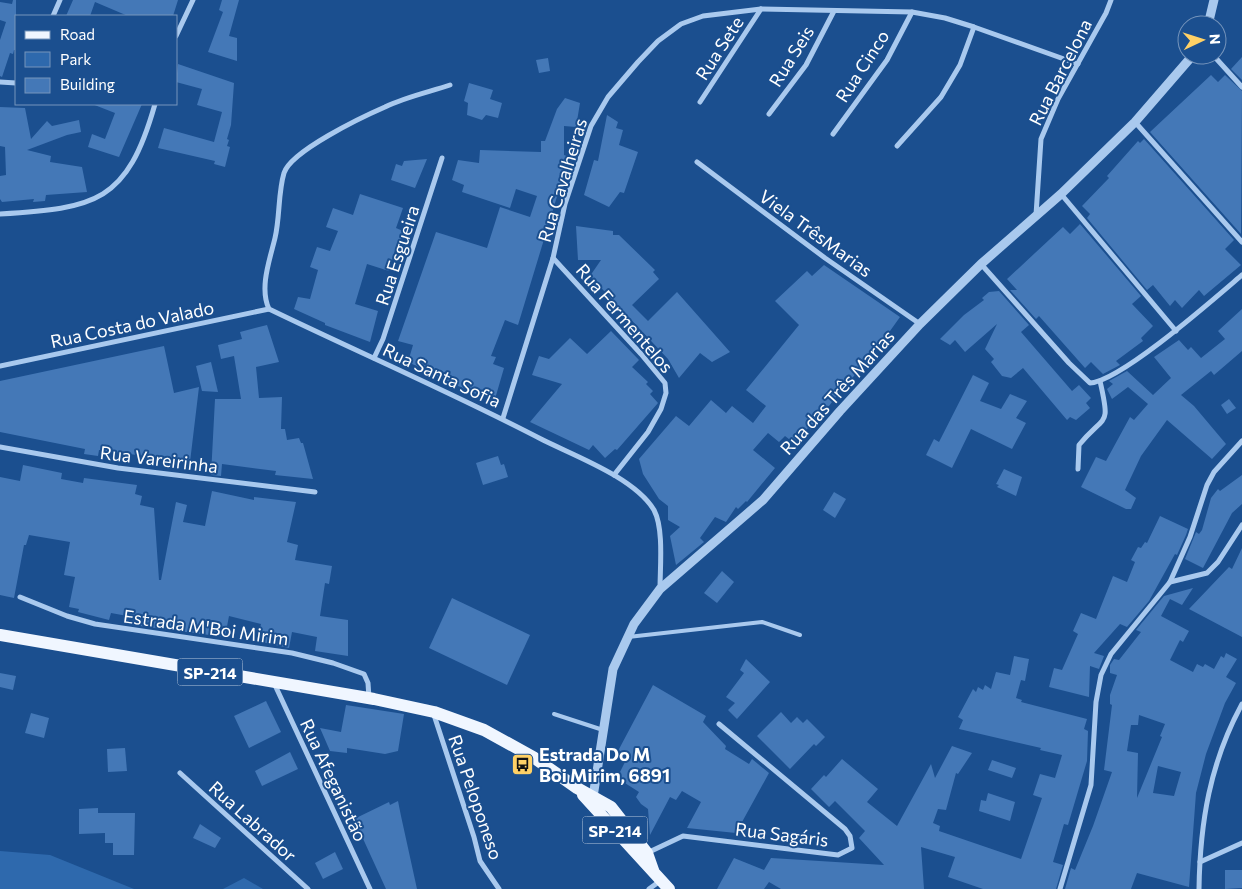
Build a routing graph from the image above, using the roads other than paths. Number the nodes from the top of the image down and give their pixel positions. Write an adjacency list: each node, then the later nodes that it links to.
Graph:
1 (60, 0): 8 (street)
2 (192, 0): 11 (street)
3 (1111, 0): 12 (street, Rua Barcelona)
4 (1214, 0): 9 (street)
5 (761, 9): 6 (street, Rua Cavalheiras); 19 (street, Rua Sete); 31 (street, Rua Cavalheiras)
6 (834, 11): 7 (street, Rua Cavalheiras); 21 (street, Rua Seis)
7 (912, 12): 10 (street, Rua Cavalheiras); 23 (street, Rua Cinco)
8 (53, 15)
9 (1210, 15)
10 (974, 27): 12 (street, Rua Cavalheiras); 24 (street)
11 (178, 32)
12 (1078, 64): 29 (street, Rua Barcelona)
13 (1185, 65): 22 (street, Rua das Três Marias)
14 (1223, 65): 18 (street)
15 (0, 82): 16 (street)
16 (15, 83)
17 (450, 85): 34 (street)
18 (1242, 87)
19 (700, 102)
20 (155, 105): 28 (street)
21 (769, 114)
22 (1135, 122): 27 (street, Rua das Três Marias); 30 (street)
23 (833, 134)
24 (897, 146)
25 (442, 158): 37 (street, Rua Esgueira)
26 (697, 162): 35 (street, Viela TrêsMarias)
27 (1061, 194): 29 (street, Rua das Três Marias); 36 (street)
28 (0, 214)
29 (1036, 218): 32 (street, Rua das Três Marias)
30 (1242, 242)
31 (553, 258): 40 (street, Rua Cavalheiras); 44 (street, Rua Fermentelos)
32 (981, 264): 35 (street, Rua das Três Marias); 39 (street)
33 (1242, 275): 36 (street)
34 (269, 309): 37 (street, Rua Santa Sofia); 38 (street, Rua Costa do Valado)
35 (920, 324): 48 (street, Rua das Três Marias)
36 (1176, 331): 39 (street)
37 (374, 358): 40 (street, Rua Santa Sofia)
38 (0, 366)
39 (1100, 381): 43 (street)
40 (503, 418): 44 (street, Rua Santa Sofia)
41 (1242, 441): 47 (street)
42 (0, 447): 45 (street, Rua Vareirinha)
43 (1078, 469)
44 (614, 475): 48 (street, Rua Santa Sofia)
45 (315, 492)
46 (1242, 525): 47 (street)
47 (1170, 582): 71 (street)
48 (660, 589): 52 (street, Rua das Três Marias)
49 (20, 597): 54 (street, Estrada M'Boi Mirim)
50 (0, 635): 53 (main road, SP-214)
51 (800, 635): 52 (lane)
52 (627, 637): 59 (street, Rua das Três Marias)
53 (273, 683): 54 (main road, SP-214); 68 (street, Rua Afeganistão)
54 (369, 698): 56 (main road, SP-214)
55 (1242, 704): 65 (street)
56 (434, 712): 61 (main road, SP-214); 69 (street, Rua Peloponeso)
57 (554, 714): 59 (lane)
58 (719, 724): 64 (street, Rua Sagáris)
59 (605, 731): 62 (street, Rua das Três Marias)
60 (180, 773): 67 (street, Rua Labrador)
61 (577, 788): 62 (main road); 66 (main road, SP-214)
62 (593, 797): 64 (main road)
63 (1242, 843): 65 (street)
64 (647, 853): 66 (main road)
65 (1200, 862): 72 (street)
66 (661, 879): 70 (street)
67 (308, 889)
68 (370, 889)
69 (499, 889)
70 (649, 889)
71 (1060, 889)
72 (1199, 889)

